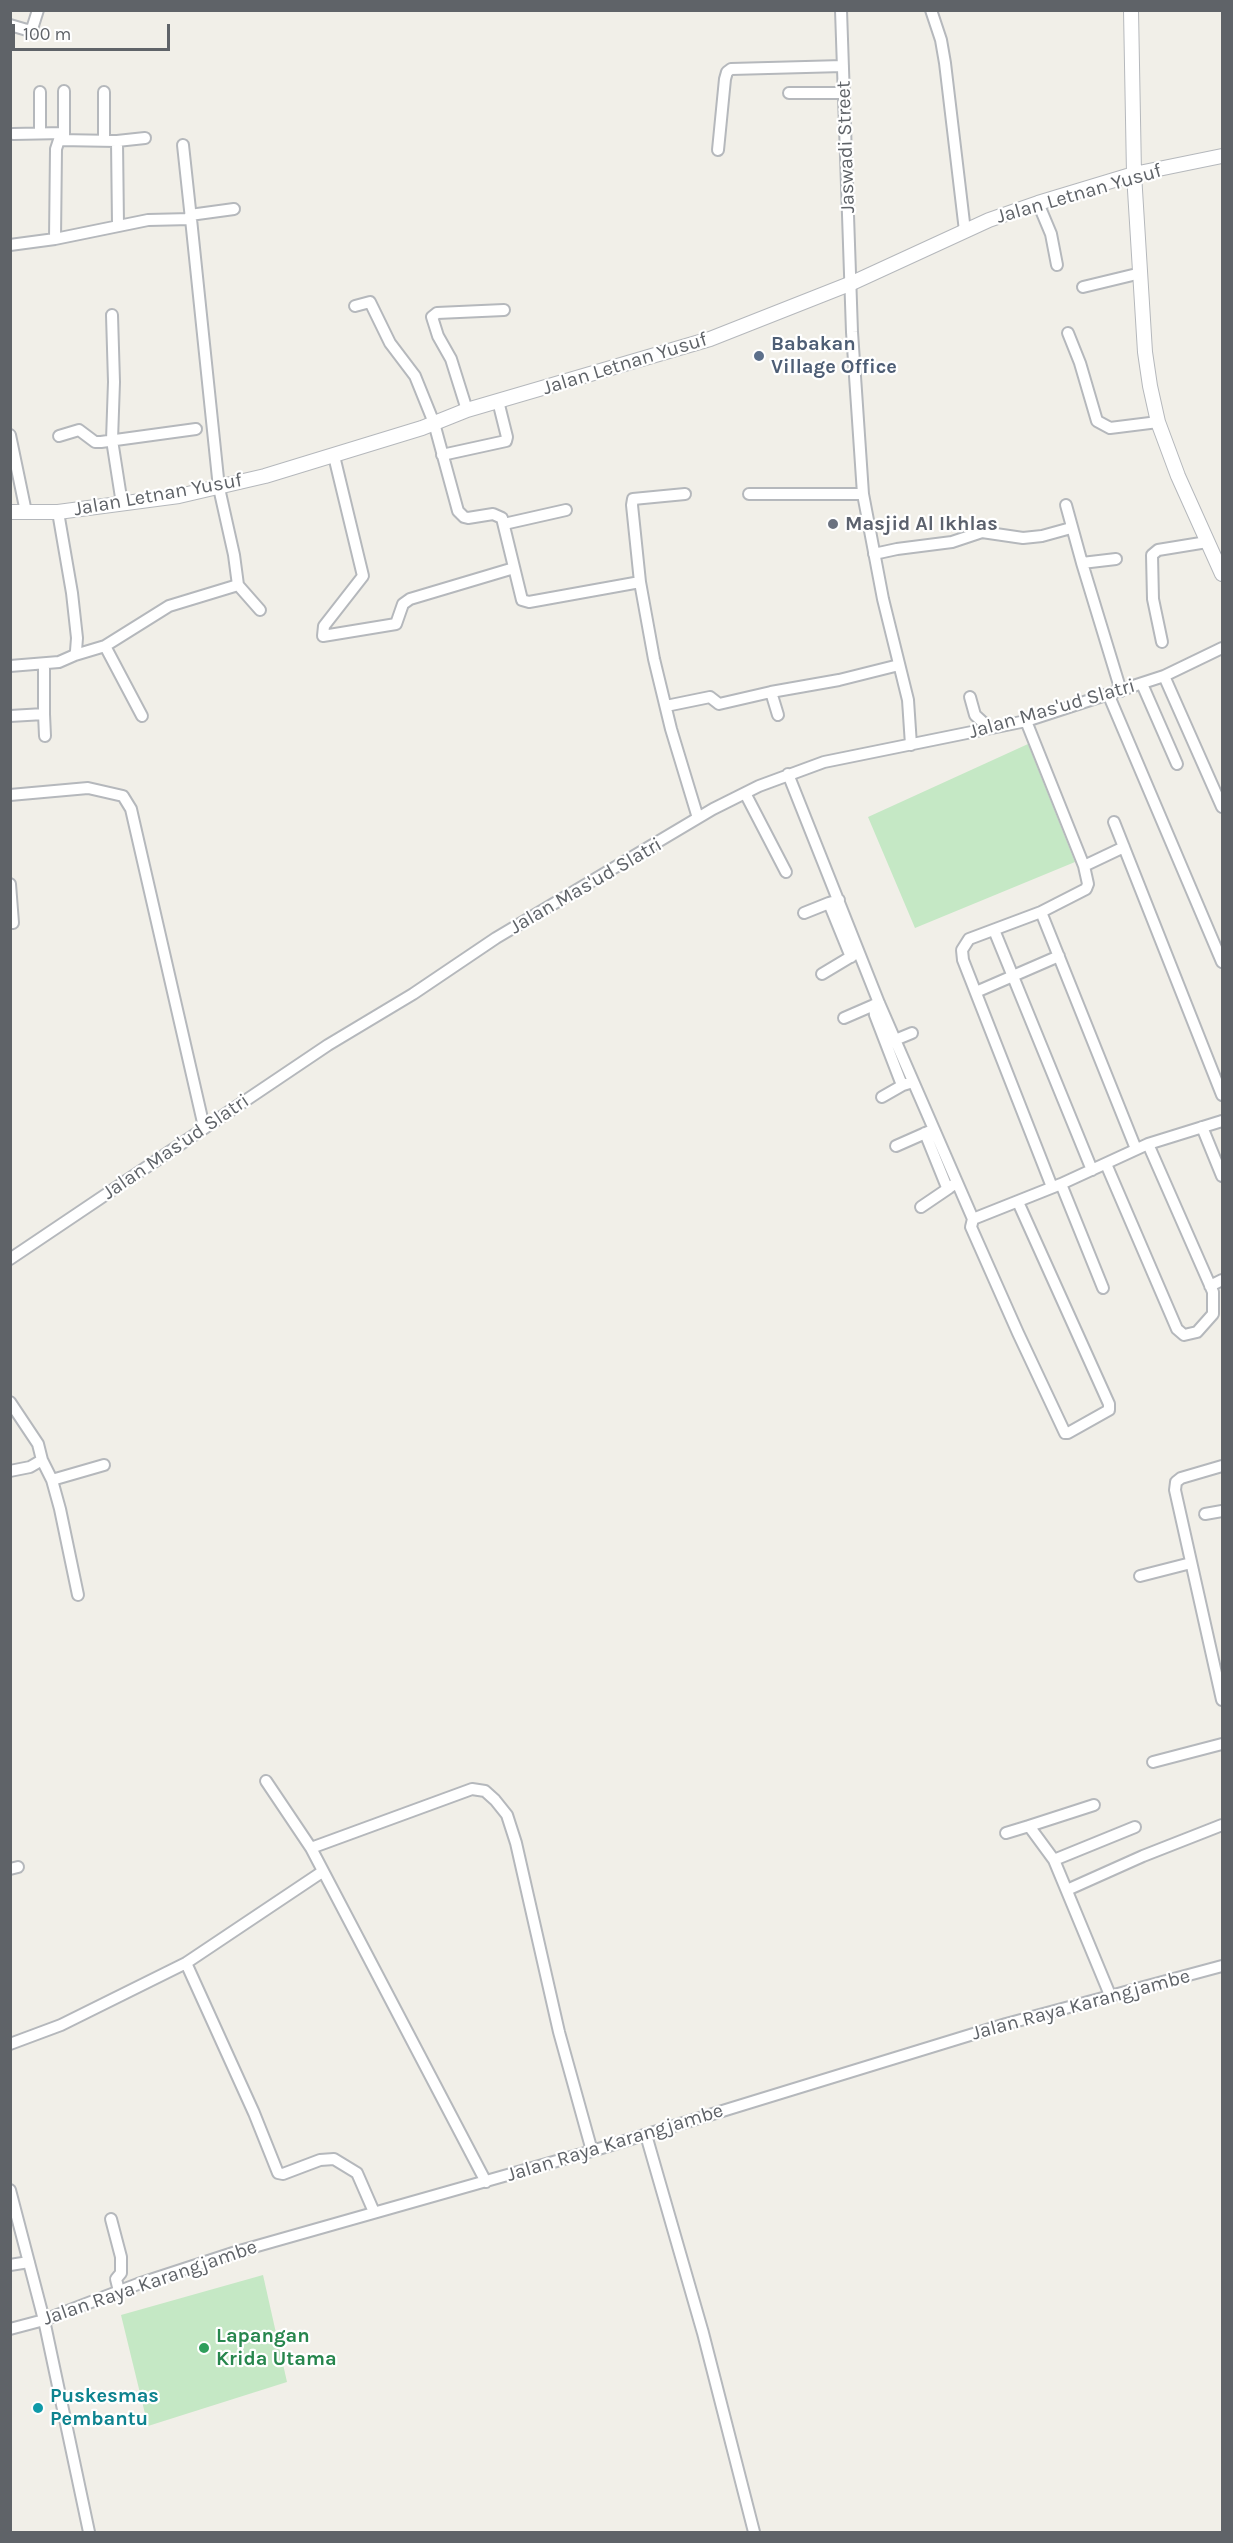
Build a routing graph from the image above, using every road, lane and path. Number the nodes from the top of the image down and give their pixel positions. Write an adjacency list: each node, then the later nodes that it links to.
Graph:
1 (38, 10): 5 (street)
2 (842, 10): 6 (street, Jaswadi Street)
3 (931, 10): 26 (street)
4 (1131, 10): 21 (street)
5 (10, 25)
6 (843, 66): 11 (street, Jaswadi Street); 19 (street)
7 (64, 90): 14 (street)
8 (40, 92): 12 (street)
9 (104, 92): 16 (street)
10 (789, 93): 11 (street)
11 (844, 93): 31 (street, Jaswadi Street)
12 (40, 133): 13 (street); 14 (street)
13 (13, 134)
14 (64, 136): 16 (street); 27 (street)
15 (145, 138): 17 (street)
16 (104, 141): 17 (street)
17 (117, 141): 25 (street)
18 (183, 145): 24 (street)
19 (718, 150)
20 (1222, 156): 21 (street, Jalan Letnan Yusuf)
21 (1134, 174): 22 (street, Jalan Letnan Yusuf); 30 (street)
22 (1038, 202): 26 (street, Jalan Letnan Yusuf); 29 (street)
23 (234, 209): 24 (street)
24 (190, 217): 25 (street); 47 (street)
25 (118, 225): 27 (street)
26 (965, 231): 31 (street, Jalan Letnan Yusuf)
27 (55, 238): 28 (street)
28 (10, 244)
29 (1057, 265)
30 (1141, 273): 32 (street); 39 (street)
31 (852, 283): 37 (street, Jalan Letnan Yusuf); 50 (street, Jaswadi Street)
32 (1083, 287)
33 (355, 306): 40 (street)
34 (504, 310): 38 (street)
35 (112, 315): 44 (street)
36 (1068, 333): 39 (street)
37 (498, 401): 38 (street, Jalan Letnan Yusuf); 45 (street)
38 (467, 410): 40 (street, Jalan Letnan Yusuf)
39 (1158, 422): 59 (street)
40 (434, 423): 45 (street); 46 (street, Jalan Letnan Yusuf)
41 (196, 429): 44 (street)
42 (10, 435): 55 (street)
43 (59, 436): 44 (street)
44 (112, 440): 51 (street)
45 (442, 455): 57 (street)
46 (334, 456): 47 (street, Jalan Letnan Yusuf); 63 (street)
47 (219, 488): 51 (street, Jalan Letnan Yusuf); 66 (street)
48 (685, 494): 65 (street)
49 (749, 494): 50 (street)
50 (863, 494): 60 (street, Jaswadi Street)
51 (122, 504): 56 (street, Jalan Letnan Yusuf)
52 (1066, 505): 58 (street)
53 (566, 510): 57 (street)
54 (10, 512): 55 (street, Jalan Letnan Yusuf)
55 (26, 512): 56 (street, Jalan Letnan Yusuf)
56 (58, 512): 71 (street)
57 (504, 524): 63 (street)
58 (1071, 528): 60 (street); 62 (street)
59 (1207, 542): 64 (street); 68 (street)
60 (874, 554): 73 (street, Jaswadi Street)
61 (1116, 559): 62 (street)
62 (1082, 563): 78 (street)
63 (514, 568): 65 (street)
64 (1222, 574)
65 (640, 582): 81 (street)
66 (238, 585): 67 (street); 69 (street)
67 (260, 610)
68 (1162, 642)
69 (105, 646): 71 (street); 85 (street)
70 (1222, 648): 75 (street, Jalan Mas'ud Slatri)
71 (75, 655): 72 (street)
72 (44, 664): 74 (street); 82 (street)
73 (898, 665): 77 (street); 89 (street, Jaswadi Street)
74 (10, 666)
75 (1164, 676): 76 (street, Jalan Mas'ud Slatri); 94 (street)
76 (1142, 684): 78 (street, Jalan Mas'ud Slatri); 90 (street)
77 (771, 692): 81 (street); 83 (street)
78 (1121, 692): 79 (street, Jalan Mas'ud Slatri)
79 (1109, 696): 86 (street, Jalan Mas'ud Slatri); 108 (street)
80 (970, 697): 87 (street)
81 (666, 706): 95 (street)
82 (44, 714): 84 (street); 88 (street)
83 (778, 714)
84 (10, 716)
85 (142, 717)
86 (1026, 721): 87 (street, Jalan Mas'ud Slatri); 98 (street)
87 (989, 728): 89 (street, Jalan Mas'ud Slatri)
88 (45, 736)
89 (911, 745): 91 (street, Jalan Mas'ud Slatri)
90 (1177, 764)
91 (788, 774): 92 (street, Jalan Mas'ud Slatri); 101 (street)
92 (745, 793): 95 (street, Jalan Mas'ud Slatri); 99 (street)
93 (10, 795): 120 (street)
94 (1222, 807)
95 (698, 818): 120 (street, Jalan Mas'ud Slatri)
96 (1114, 822): 97 (street)
97 (1124, 847): 98 (street); 117 (street)
98 (1084, 866): 102 (street)
99 (786, 872)
100 (10, 884): 104 (street)
101 (834, 901): 103 (street); 106 (street)
102 (1041, 912): 105 (street); 107 (street)
103 (804, 913)
104 (10, 923)
105 (994, 930): 110 (street); 111 (street)
106 (855, 954): 109 (street); 112 (street)
107 (1059, 956): 110 (street); 125 (street)
108 (1222, 962)
109 (822, 974)
110 (1013, 976): 111 (street); 127 (street)
111 (976, 992): 130 (street)
112 (876, 1004): 113 (street); 115 (street); 116 (street)
113 (844, 1018)
114 (912, 1033): 115 (street)
115 (895, 1041): 116 (street)
116 (908, 1084): 118 (street); 122 (street)
117 (1222, 1095)
118 (882, 1097)
119 (1222, 1121): 121 (street)
120 (204, 1127): 134 (street, Jalan Mas'ud Slatri)
121 (1202, 1127): 123 (street); 128 (street)
122 (929, 1132): 124 (street); 129 (street)
123 (1148, 1144): 125 (street); 136 (street)
124 (896, 1146)
125 (1136, 1149): 126 (street)
126 (1106, 1164): 127 (street); 136 (street)
127 (1092, 1170): 130 (street)
128 (1222, 1176)
129 (953, 1186): 132 (street); 133 (street)
130 (1056, 1186): 131 (street); 137 (street)
131 (1018, 1202): 133 (street); 133 (street)
132 (921, 1207)
133 (973, 1218)
134 (10, 1259)
135 (1222, 1280): 136 (street)
136 (1210, 1286)
137 (1103, 1288)
138 (10, 1402): 139 (street)
139 (42, 1460): 142 (street); 143 (street)
140 (104, 1465): 143 (street)
141 (1222, 1466): 146 (street)
142 (10, 1471)
143 (52, 1480): 148 (street)
144 (1222, 1511): 145 (street)
145 (1205, 1514)
146 (1191, 1563): 147 (street); 149 (street)
147 (1140, 1576)
148 (78, 1595)
149 (1221, 1687): 150 (street)
150 (1222, 1700)
151 (1222, 1744): 152 (street)
152 (1153, 1762)
153 (266, 1781): 159 (street)
154 (1094, 1805): 156 (street)
155 (1222, 1825): 162 (street)
156 (1029, 1826): 158 (street); 160 (street)
157 (1135, 1827): 160 (street)
158 (1006, 1833)
159 (310, 1848): 161 (street); 168 (street)
160 (1054, 1860): 162 (street)
161 (322, 1872): 163 (street); 169 (street)
162 (1067, 1890): 165 (street)
163 (186, 1963): 166 (street); 171 (street)
164 (1222, 1966): 165 (street, Jalan Raya Karangjambe)
165 (1110, 1995): 167 (street, Jalan Raya Karangjambe)
166 (10, 2044)
167 (646, 2135): 168 (street, Jalan Raya Karangjambe); 179 (street)
168 (592, 2151): 169 (street, Jalan Raya Karangjambe)
169 (486, 2182): 171 (street, Jalan Raya Karangjambe)
170 (10, 2190): 173 (street)
171 (374, 2212): 175 (street, Jalan Raya Karangjambe)
172 (111, 2218): 175 (street)
173 (29, 2262): 174 (street); 176 (street)
174 (10, 2265)
175 (119, 2291): 176 (street, Jalan Raya Karangjambe)
176 (44, 2320): 177 (street, Jalan Raya Karangjambe); 178 (street)
177 (10, 2329)
178 (89, 2532)
179 (754, 2532)

